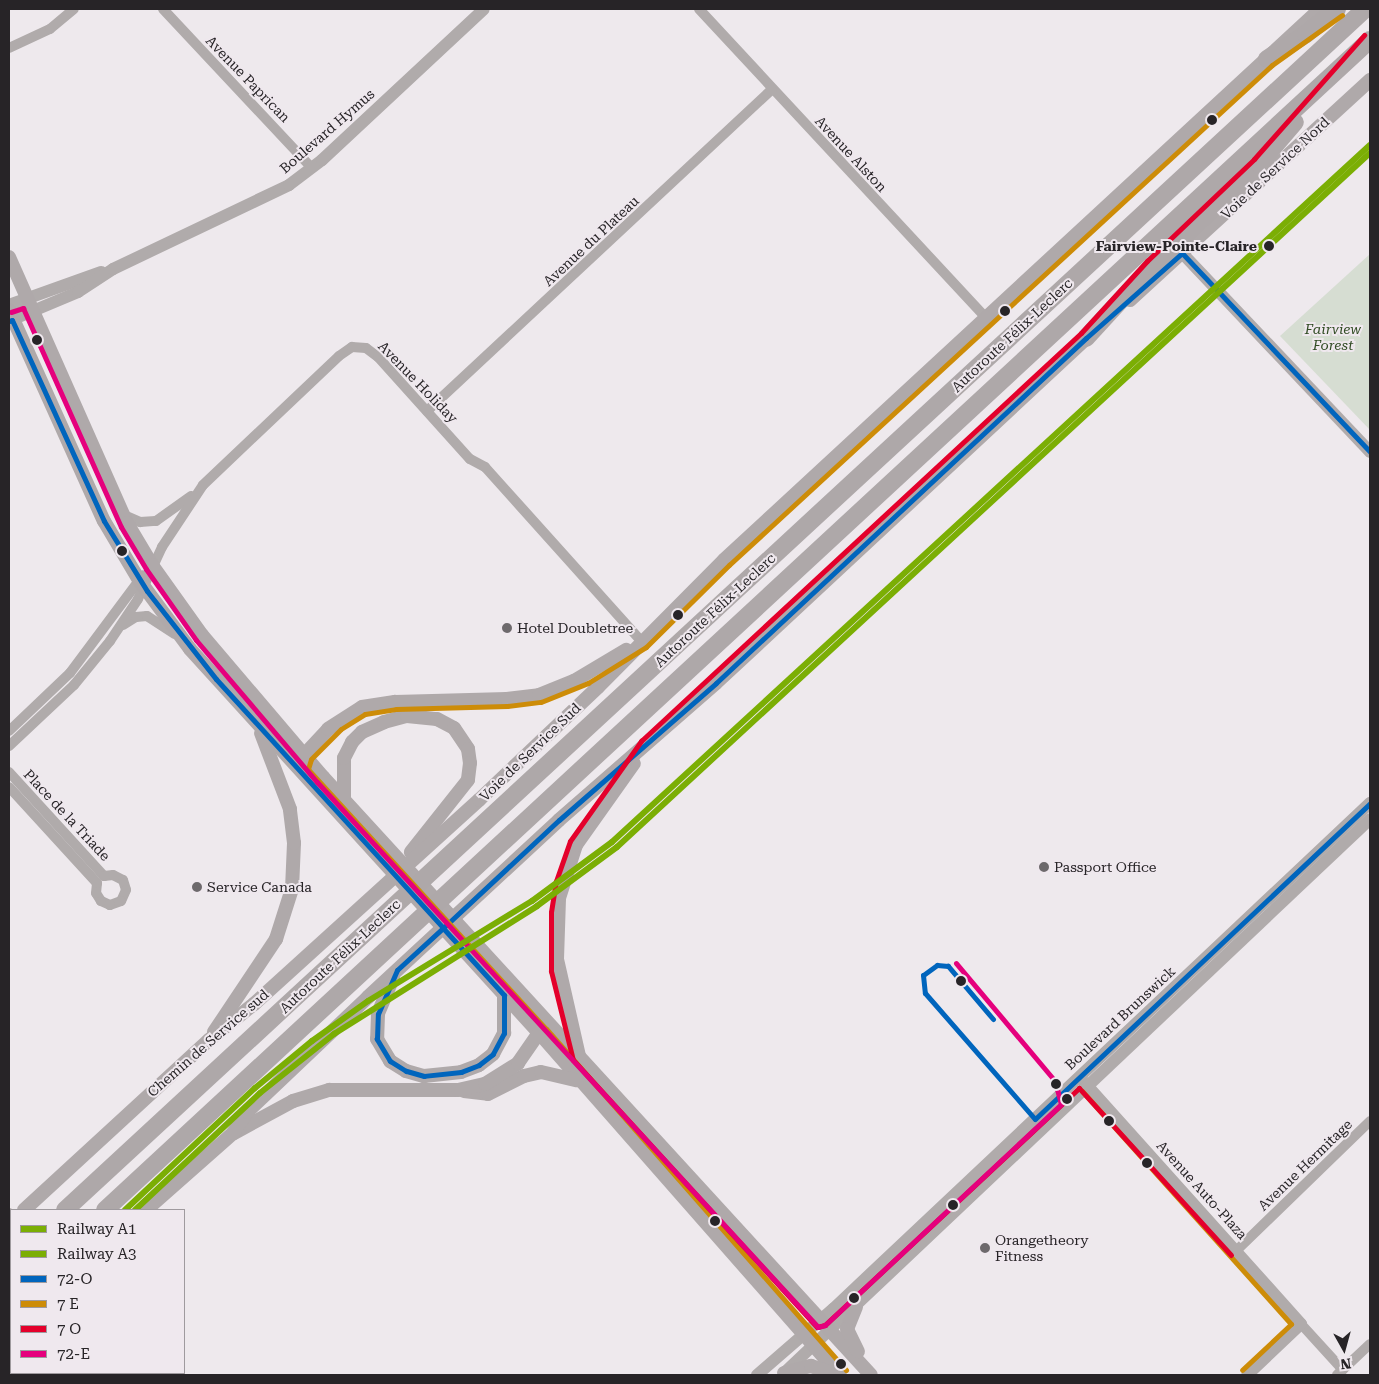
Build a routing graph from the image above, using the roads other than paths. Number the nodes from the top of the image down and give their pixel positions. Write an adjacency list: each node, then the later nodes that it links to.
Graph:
1 (74, 9): 8 (street)
2 (163, 9): 16 (street, Avenue Paprican)
3 (484, 9): 16 (street, Boulevard Hymus)
4 (699, 9): 15 (street, Avenue Alston)
5 (1320, 9): 13 (main road, Voie de Service Sud)
6 (1337, 9): 13 (highway)
7 (1364, 9): 57 (highway, Autoroute Félix-Leclerc)
8 (28, 38): 10 (street); 11 (street)
9 (1370, 40): 12 (highway, Autoroute Félix-Leclerc)
10 (9, 44)
11 (9, 48)
12 (1355, 54): 23 (highway); 58 (highway, Autoroute Félix-Leclerc)
13 (1267, 59): 22 (main road, Voie de Service Sud)
14 (1370, 80): 17 (main road, Voie de Service Nord)
15 (772, 90): 22 (street, Avenue Alston); 24 (street, Avenue du Plateau)
16 (312, 168): 20 (street, Boulevard Hymus)
17 (1182, 253): 23 (main road, Voie de Service Nord); 25 (street)
18 (9, 257): 20 (main road)
19 (9, 305): 20 (street, Boulevard Hymus)
20 (30, 306): 21 (street, Boulevard Hymus); 27 (main road)
21 (10, 317): 29 (main road)
22 (986, 318): 32 (main road, Voie de Service Sud)
23 (1086, 338): 36 (main road, Voie de Service Nord)
24 (427, 411): 26 (street, Avenue Holiday); 32 (street, Avenue Holiday)
25 (1370, 452)
26 (198, 491): 27 (street); 28 (street, Avenue Holiday)
27 (122, 514): 28 (main road)
28 (152, 565): 29 (street, Avenue Holiday); 37 (main road)
29 (142, 583): 30 (street, Avenue Holiday); 31 (main road); 34 (street, Avenue Holiday)
30 (120, 627): 31 (street); 35 (street, Avenue Holiday)
31 (183, 639): 33 (main road)
32 (641, 641): 37 (main road); 44 (main road, Voie de Service Sud)
33 (258, 725): 38 (main road); 49 (main road)
34 (9, 731)
35 (9, 746)
36 (646, 746): 45 (main road); 50 (main road)
37 (304, 755): 38 (main road); 41 (main road)
38 (300, 771): 46 (main road)
39 (9, 772): 40 (street, Place de la Triade)
40 (9, 787)
41 (344, 798): 44 (main road); 47 (main road)
42 (1370, 803): 52 (street, Boulevard Brunswick)
43 (1370, 819): 52 (street, Boulevard Brunswick)
44 (392, 876): 49 (main road, Chemin de Service sud)
45 (397, 970): 46 (main road); 55 (main road)
46 (504, 995): 48 (main road)
47 (546, 1020): 48 (main road); 50 (main road)
48 (540, 1034): 51 (main road); 53 (main road)
49 (209, 1040): 56 (main road, Chemin de Service sud)
50 (579, 1056): 62 (main road)
51 (577, 1080): 53 (main road); 65 (main road)
52 (1084, 1082): 60 (street, Avenue Auto-Plaza); 61 (street, Boulevard Brunswick); 62 (street, Boulevard Brunswick)
53 (458, 1090): 55 (main road)
54 (1370, 1121): 60 (street, Avenue Hermitage)
55 (233, 1133): 59 (main road)
56 (25, 1209)
57 (66, 1209)
58 (106, 1209)
59 (147, 1209)
60 (1237, 1250): 63 (street, Avenue Auto-Plaza)
61 (856, 1307): 64 (street, Boulevard Brunswick); 72 (main road)
62 (820, 1320): 64 (main road); 65 (street, Boulevard Brunswick)
63 (1301, 1324): 68 (street); 73 (street)
64 (830, 1331): 67 (street, Boulevard Brunswick); 72 (main road)
65 (804, 1334): 67 (main road); 70 (street, Boulevard Brunswick)
66 (1370, 1344): 68 (street)
67 (814, 1346): 69 (street, Boulevard Brunswick); 71 (main road)
68 (1340, 1372)
69 (783, 1374): 71 (main road)
70 (757, 1375)
71 (840, 1375)
72 (872, 1375)
73 (1248, 1375)

